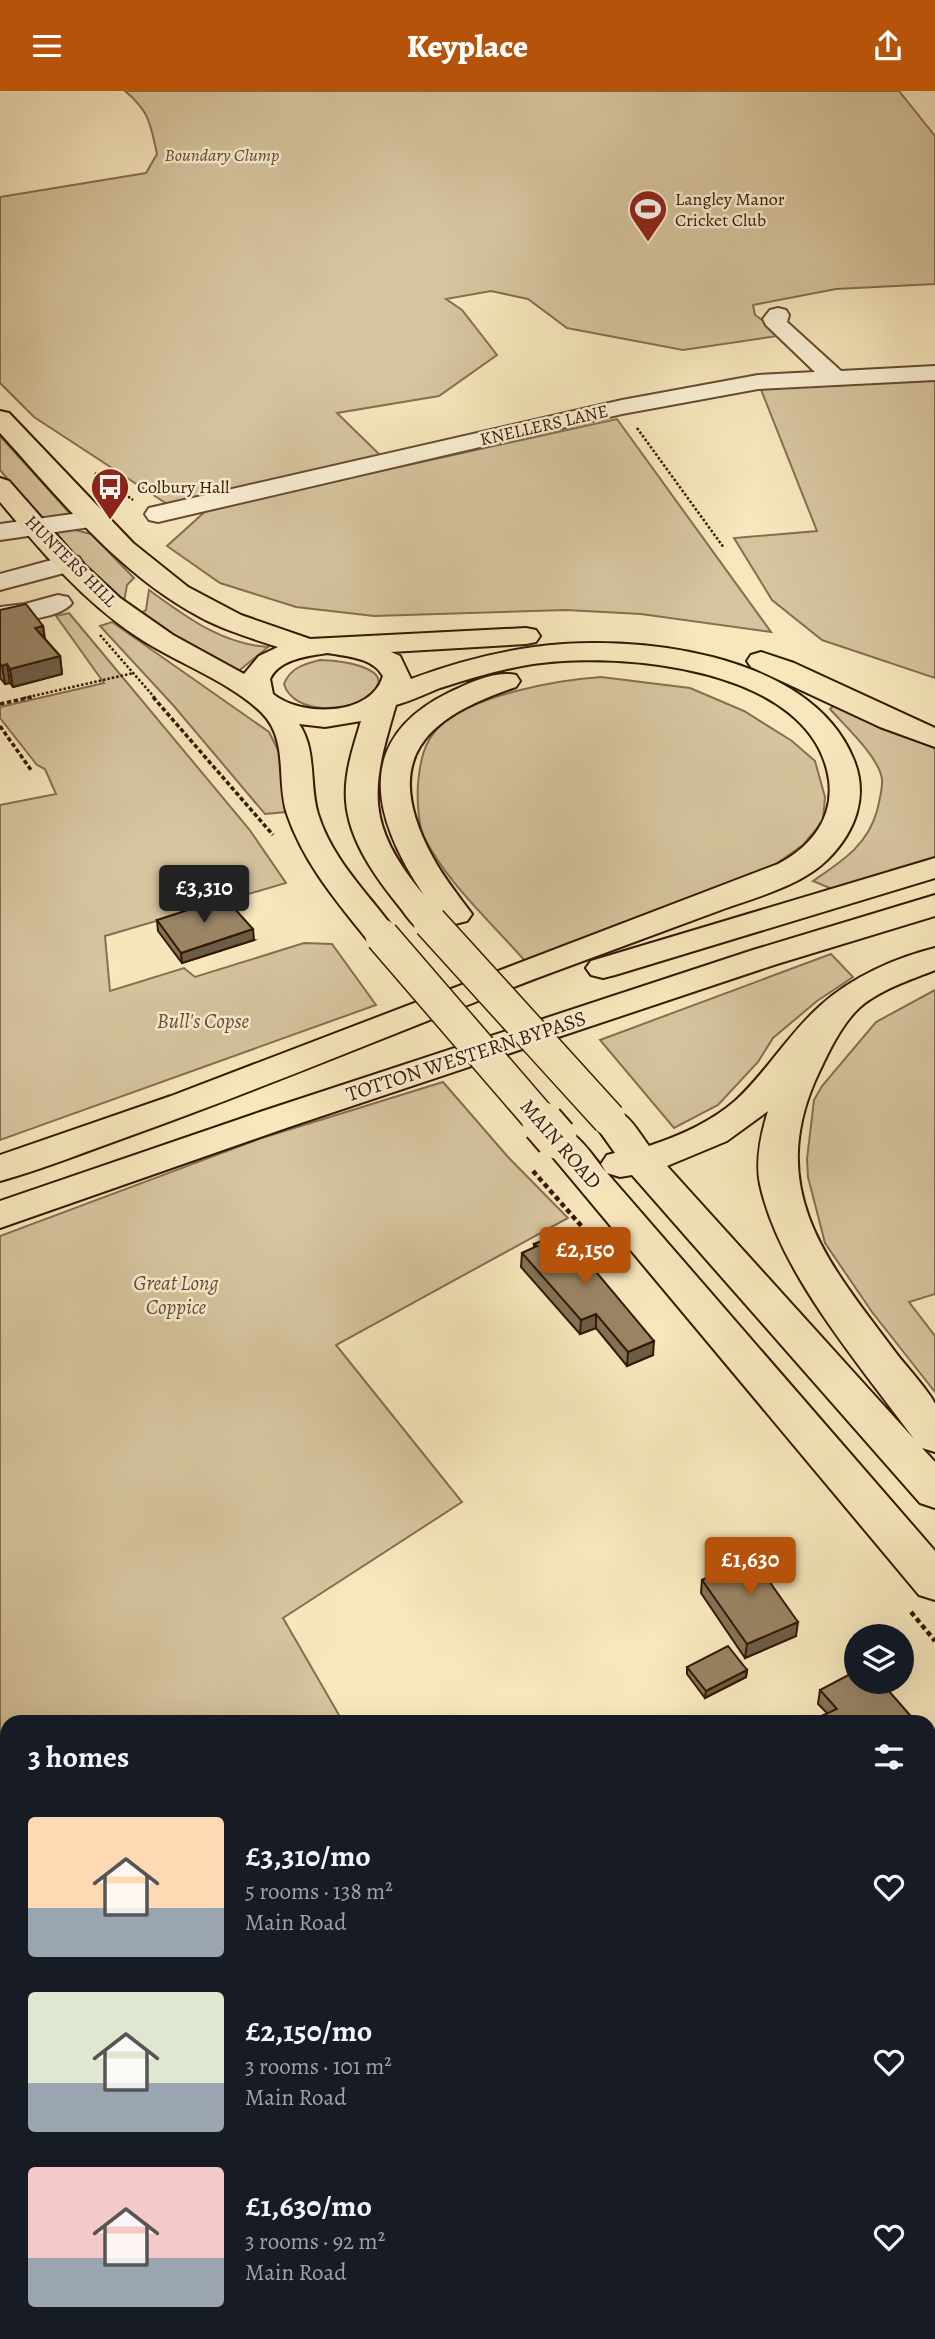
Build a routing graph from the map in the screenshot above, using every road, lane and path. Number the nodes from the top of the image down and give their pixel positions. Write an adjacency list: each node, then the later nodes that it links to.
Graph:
1 (778, 315): 3 (street)
2 (935, 373): 3 (street, KNELLERS LANE)
3 (836, 379): 4 (street, KNELLERS LANE)
4 (622, 407): 7 (street, KNELLERS LANE); 11 (path)
5 (0, 418): 8 (main road)
6 (0, 486): 9 (main road, HUNTERS HILL)
7 (158, 515)
8 (95, 519): 9 (street); 18 (main road)
9 (34, 526): 10 (street); 12 (main road, HUNTERS HILL)
10 (0, 532)
11 (724, 548)
12 (70, 563): 13 (street); 20 (main road, HUNTERS HILL)
13 (0, 582)
14 (58, 603): 15 (street)
15 (0, 615)
16 (93, 628): 19 (path)
17 (349, 646): 18 (main road); 21 (main road); 24 (main road)
18 (307, 647): 20 (main road)
19 (134, 673): 22 (path); 27 (path)
20 (264, 699): 21 (main road, HUNTERS HILL); 34 (main road, MAIN ROAD, bridge)
21 (385, 702): 25 (main road, HUNTERS HILL); 30 (main road)
22 (0, 704)
23 (0, 726): 26 (path)
24 (935, 738)
25 (841, 769): 30 (main road); 33 (main road, HUNTERS HILL)
26 (31, 770)
27 (280, 845)
28 (935, 868): 33 (main road, TOTTON WESTERN BYPASS)
29 (935, 905): 37 (main road, TOTTON WESTERN BYPASS)
30 (442, 918): 35 (main road, bridge)
31 (935, 958): 32 (main road)
32 (846, 1001): 35 (main road); 38 (main road)
33 (184, 1103): 36 (main road, TOTTON WESTERN BYPASS)
34 (566, 1149): 35 (main road); 40 (main road, MAIN ROAD)
35 (641, 1161): 39 (main road)
36 (0, 1168)
37 (0, 1215)
38 (935, 1436)
39 (935, 1491)
40 (935, 1582)

